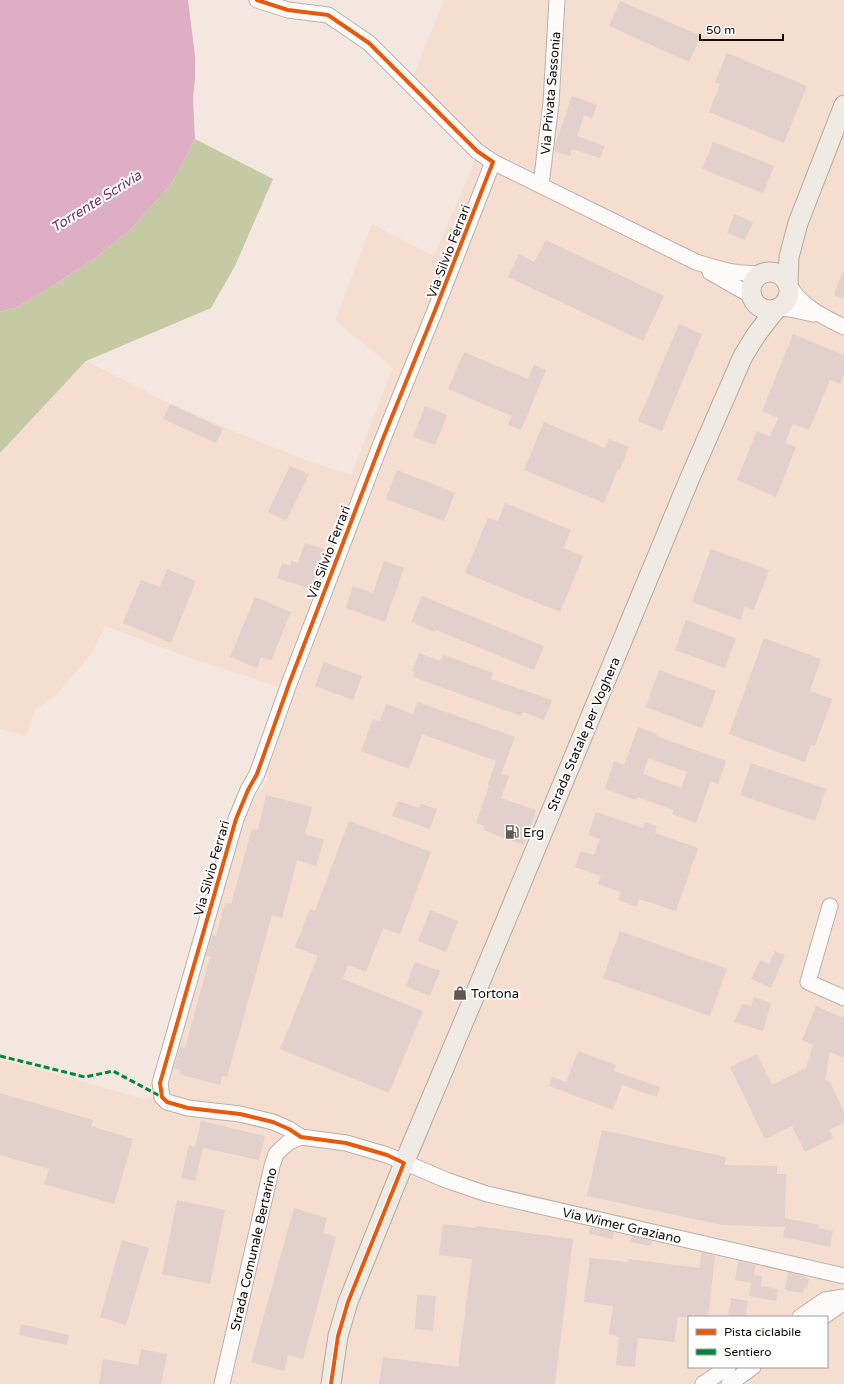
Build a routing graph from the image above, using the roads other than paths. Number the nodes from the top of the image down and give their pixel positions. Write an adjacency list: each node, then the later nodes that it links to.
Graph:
1 (257, 0): 4 (street)
2 (557, 0): 5 (street, Via Privata Sassonia)
3 (844, 105): 6 (main road, Strada Statale per Voghera)
4 (493, 162): 5 (street); 17 (street, Via Silvio Ferrari)
5 (541, 185): 7 (street)
6 (798, 223): 8 (main road, Strada Statale per Voghera); 9 (main road, Strada Statale per Voghera)
7 (696, 262): 8 (street); 10 (street)
8 (766, 272): 9 (main road); 10 (main road, Strada Statale per Voghera)
9 (788, 284): 11 (main road, Strada Statale per Voghera); 12 (street)
10 (754, 299): 11 (main road); 14 (main road, Strada Statale per Voghera)
11 (777, 308): 12 (street); 14 (main road, Strada Statale per Voghera)
12 (820, 316): 13 (street)
13 (844, 327)
14 (743, 356): 18 (main road, Strada Statale per Voghera)
15 (830, 906): 16 (street)
16 (844, 998)
17 (301, 1137): 18 (street); 26 (street, Strada Comunale Bertarino)
18 (404, 1163): 19 (street, Via Wimer Graziano); 27 (main road, Strada Statale per Voghera)
19 (844, 1276)
20 (844, 1297): 22 (street)
21 (844, 1302): 23 (street)
22 (801, 1316)
23 (824, 1316)
24 (727, 1368): 28 (street)
25 (752, 1368): 29 (street)
26 (222, 1384)
27 (330, 1384)
28 (703, 1384)
29 (729, 1384)

